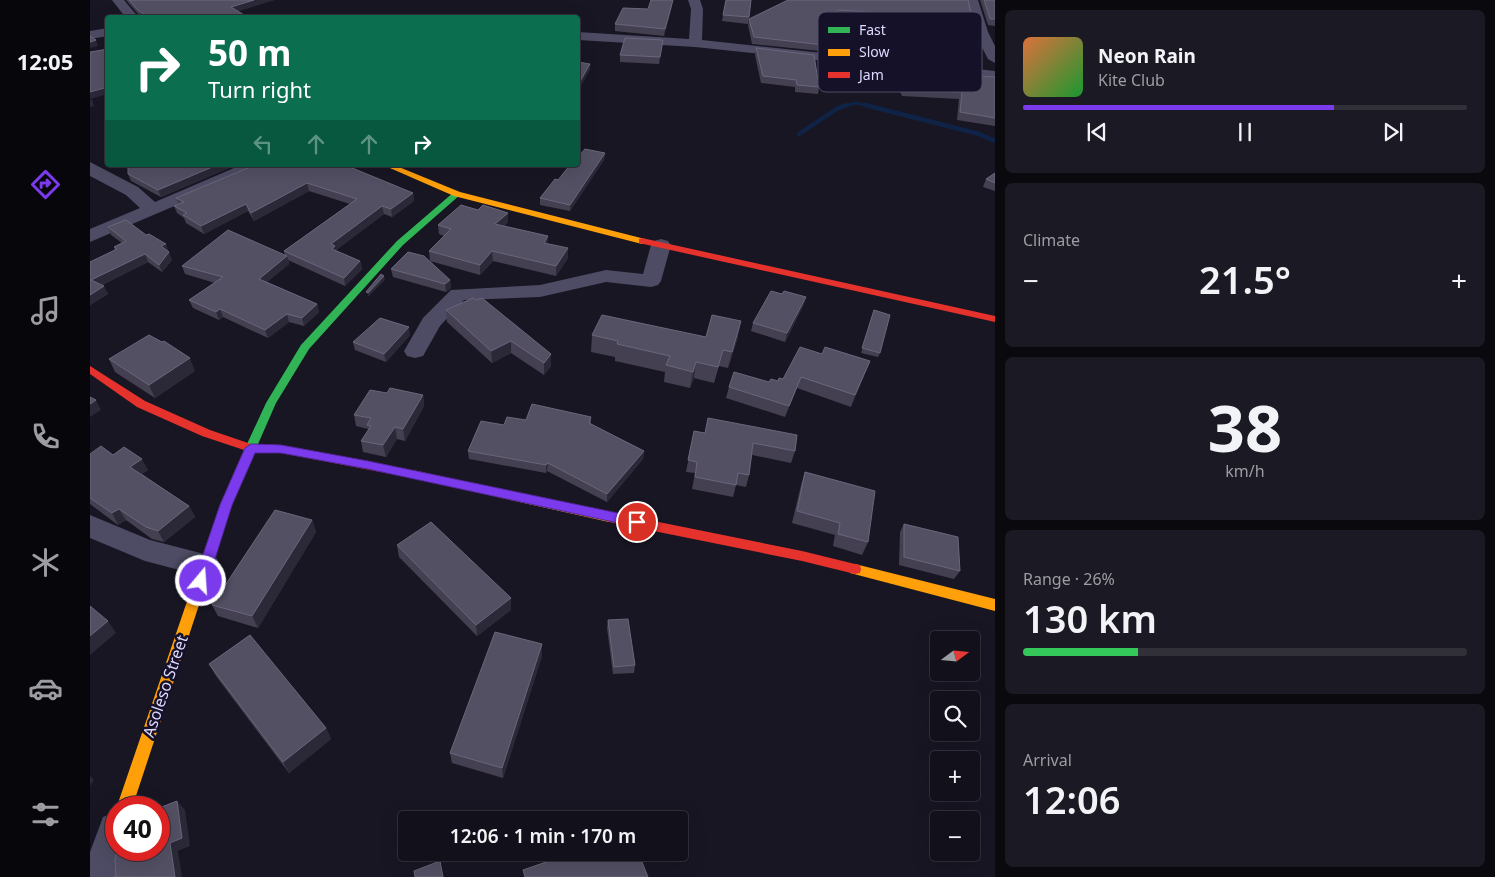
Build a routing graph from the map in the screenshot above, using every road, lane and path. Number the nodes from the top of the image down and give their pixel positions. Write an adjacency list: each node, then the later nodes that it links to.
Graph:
1 (118, 0): 3 (street)
2 (694, 0): 8 (street)
3 (130, 15)
4 (105, 32): 6 (street)
5 (982, 34): 10 (street)
6 (90, 35)
7 (580, 36): 8 (street)
8 (696, 43): 9 (street)
9 (818, 57)
10 (995, 59)
11 (982, 75): 12 (street)
12 (995, 76)
13 (250, 167): 17 (street)
14 (392, 167): 16 (street)
15 (90, 168): 17 (street)
16 (457, 194): 19 (street); 23 (street, Asoleso Street)
17 (152, 209): 18 (street)
18 (90, 236)
19 (661, 245): 20 (street); 21 (street)
20 (995, 319)
21 (415, 350)
22 (90, 369): 23 (street)
23 (251, 448): 25 (street, Asoleso Street); 26 (street)
24 (90, 526): 25 (street)
25 (206, 565): 27 (street, Asoleso Street)
26 (995, 605)
27 (128, 796)
28 (105, 861): 29 (street)
29 (100, 877)

